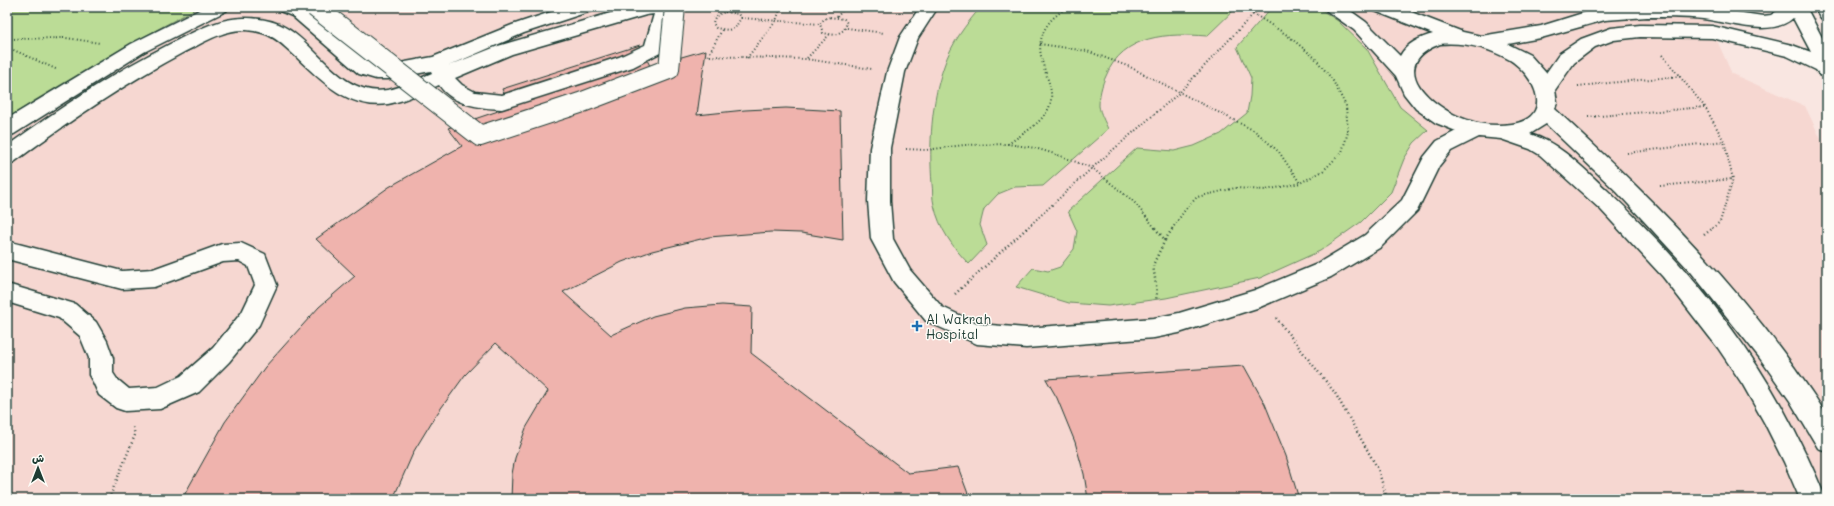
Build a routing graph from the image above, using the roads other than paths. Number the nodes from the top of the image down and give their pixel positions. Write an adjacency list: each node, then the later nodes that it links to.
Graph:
1 (220, 7): 23 (street)
2 (286, 7): 18 (street)
3 (316, 7): 7 (street, bridge)
4 (585, 7): 13 (street)
5 (661, 7): 18 (street)
6 (664, 7): 18 (street)
7 (675, 7)
8 (929, 7): 24 (street)
9 (1333, 7): 20 (street)
10 (1382, 7): 15 (street)
11 (1795, 7): 16 (street); 17 (street)
12 (1824, 7): 14 (street)
13 (550, 12): 18 (street)
14 (1827, 14)
15 (1461, 38): 16 (street); 20 (street)
16 (1483, 42): 21 (street)
17 (1827, 65)
18 (439, 70): 26 (street)
19 (1827, 70): 21 (street)
20 (1403, 71): 24 (street)
21 (1546, 88): 22 (street)
22 (1551, 116): 25 (street); 29 (street)
23 (7, 129)
24 (1477, 130): 25 (street)
25 (1502, 132): 30 (street)
26 (7, 157)
27 (7, 250): 28 (street)
28 (7, 293)
29 (1827, 440)
30 (1813, 499)

